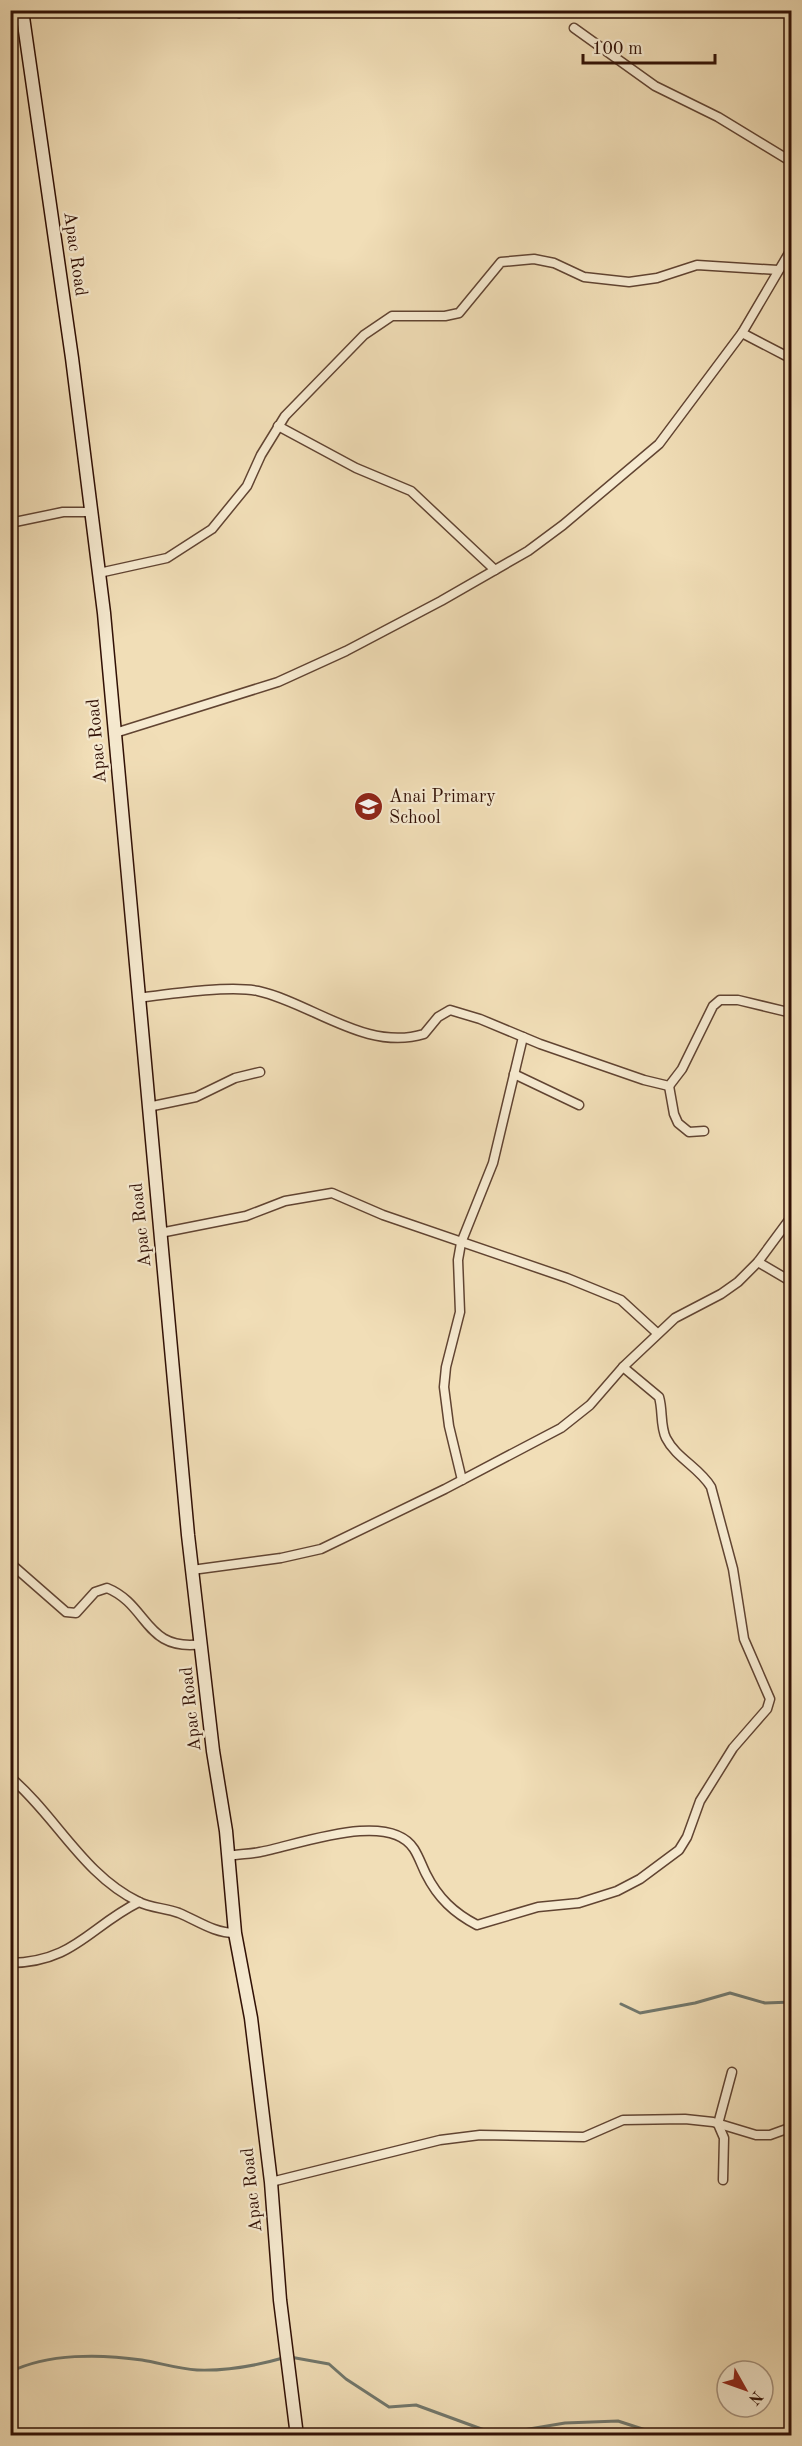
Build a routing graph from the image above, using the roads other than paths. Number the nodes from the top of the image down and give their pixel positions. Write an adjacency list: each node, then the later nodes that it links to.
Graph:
1 (22, 10): 9 (main road, Apac Road)
2 (574, 28): 3 (street)
3 (792, 162)
4 (792, 248): 5 (street)
5 (778, 270): 6 (street); 8 (street)
6 (742, 333): 7 (street); 11 (street)
7 (792, 359)
8 (278, 426): 11 (street); 12 (street)
9 (90, 512): 10 (street); 12 (main road, Apac Road)
10 (10, 523)
11 (495, 570): 13 (street)
12 (99, 573): 13 (main road, Apac Road)
13 (115, 733): 14 (main road, Apac Road)
14 (138, 998): 16 (street); 21 (main road, Apac Road)
15 (792, 1013): 19 (street)
16 (523, 1037): 18 (street); 19 (street)
17 (260, 1072): 21 (street)
18 (514, 1074): 20 (street); 25 (street)
19 (669, 1086): 22 (street)
20 (579, 1105)
21 (148, 1107): 24 (main road, Apac Road)
22 (704, 1131)
23 (792, 1216): 26 (street)
24 (160, 1233): 25 (street); 32 (main road, Apac Road)
25 (461, 1243): 28 (street); 30 (street)
26 (758, 1262): 27 (street); 28 (street)
27 (792, 1282)
28 (657, 1333): 29 (street)
29 (623, 1367): 30 (street); 35 (street)
30 (462, 1480): 32 (street)
31 (10, 1563): 33 (street)
32 (192, 1570): 33 (main road, Apac Road)
33 (202, 1644): 35 (main road, Apac Road)
34 (10, 1777): 36 (street)
35 (228, 1856): 37 (main road, Apac Road)
36 (140, 1902): 37 (street); 38 (street)
37 (235, 1933): 43 (main road, Apac Road)
38 (10, 1963)
39 (732, 2072): 40 (street)
40 (718, 2124): 41 (street); 42 (street); 43 (street)
41 (792, 2127)
42 (723, 2180)
43 (272, 2181): 44 (main road, Apac Road)
44 (297, 2436)

